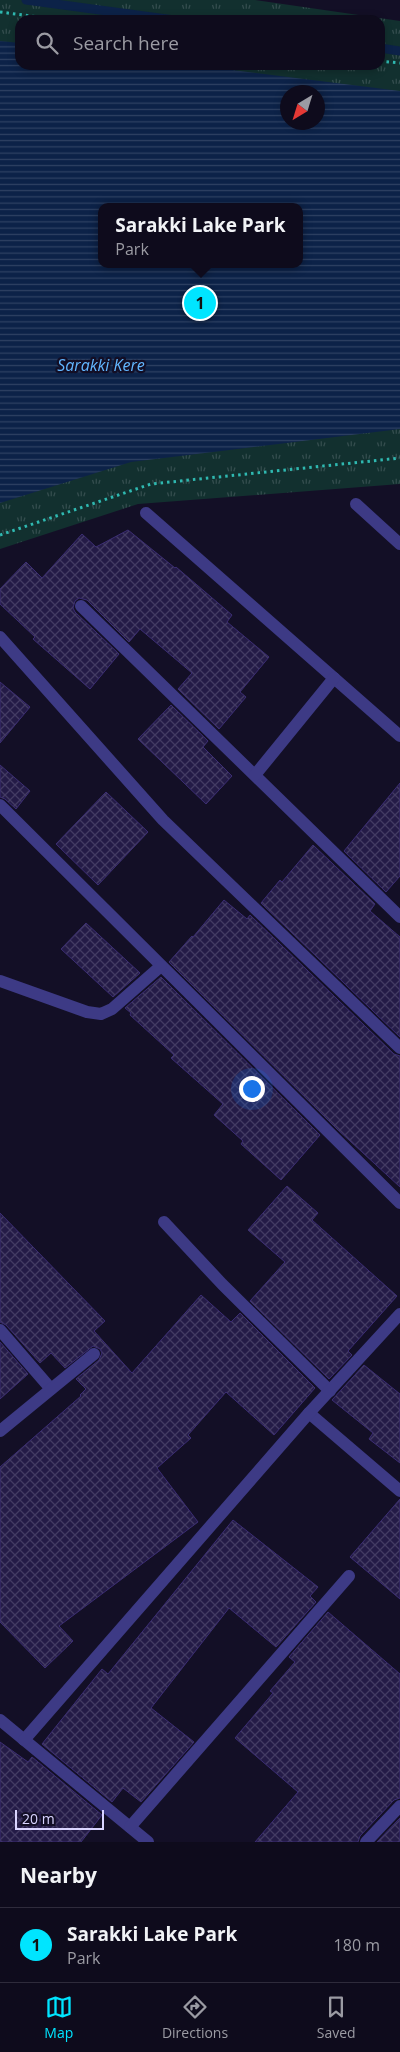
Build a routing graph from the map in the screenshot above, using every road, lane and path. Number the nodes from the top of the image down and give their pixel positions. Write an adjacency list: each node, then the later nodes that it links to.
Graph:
1 (0, 12): 2 (path)
2 (23, 15)
3 (385, 62): 4 (path)
4 (400, 63)
5 (400, 458): 8 (path)
6 (356, 504): 9 (street)
7 (146, 513): 12 (street)
8 (0, 535)
9 (400, 544)
10 (81, 606): 14 (street)
11 (0, 637): 19 (street)
12 (334, 678): 13 (street); 14 (street)
13 (400, 736)
14 (255, 775): 16 (street)
15 (0, 805): 17 (street)
16 (400, 917)
17 (161, 966): 18 (street); 20 (street)
18 (0, 981)
19 (400, 1048)
20 (400, 1203)
21 (164, 1222): 26 (street)
22 (400, 1314): 26 (street)
23 (0, 1330): 25 (street)
24 (94, 1354): 25 (street)
25 (51, 1389): 28 (street)
26 (330, 1391): 27 (street)
27 (309, 1413): 29 (street); 32 (street)
28 (0, 1431)
29 (400, 1491)
30 (349, 1576): 34 (street)
31 (0, 1720): 32 (street)
32 (24, 1740): 34 (street)
33 (400, 1806): 36 (street)
34 (130, 1827): 35 (street)
35 (148, 1842)
36 (366, 1842)

